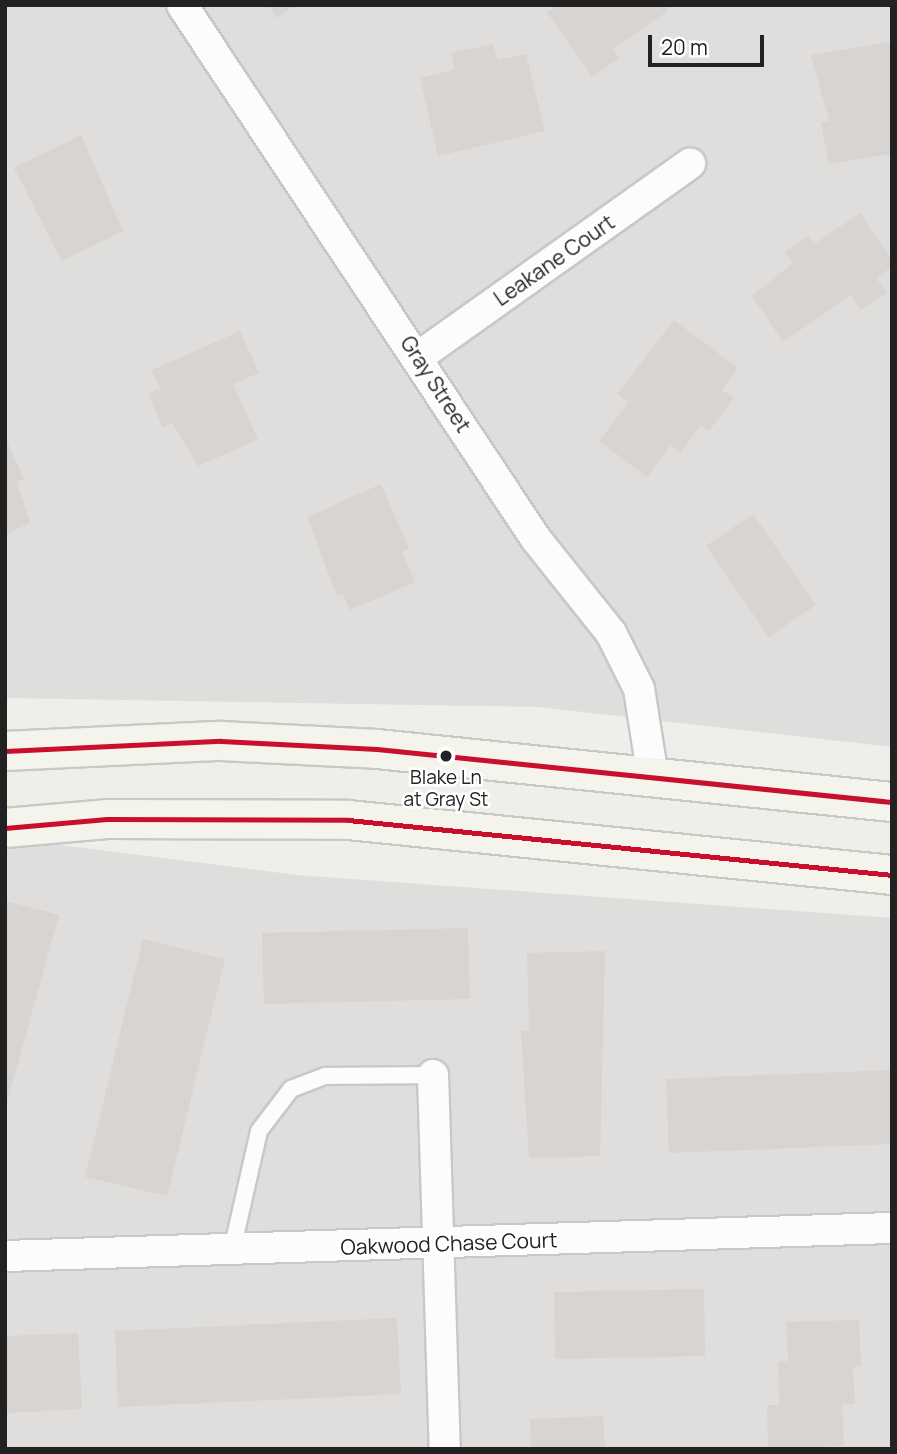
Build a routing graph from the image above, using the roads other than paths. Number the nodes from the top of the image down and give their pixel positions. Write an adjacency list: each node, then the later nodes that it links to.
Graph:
1 (181, 5): 3 (street, Gray Street)
2 (690, 164): 3 (street, Leakane Court)
3 (418, 356): 5 (street, Gray Street)
4 (5, 751): 5 (main road)
5 (653, 777): 6 (main road)
6 (892, 802)
7 (5, 828): 8 (main road)
8 (892, 875)
9 (433, 1075): 11 (street); 12 (lane)
10 (892, 1228): 11 (street, Oakwood Chase Court)
11 (441, 1244): 12 (street, Oakwood Chase Court); 14 (street)
12 (232, 1250): 13 (street, Oakwood Chase Court)
13 (5, 1256)
14 (445, 1449)

